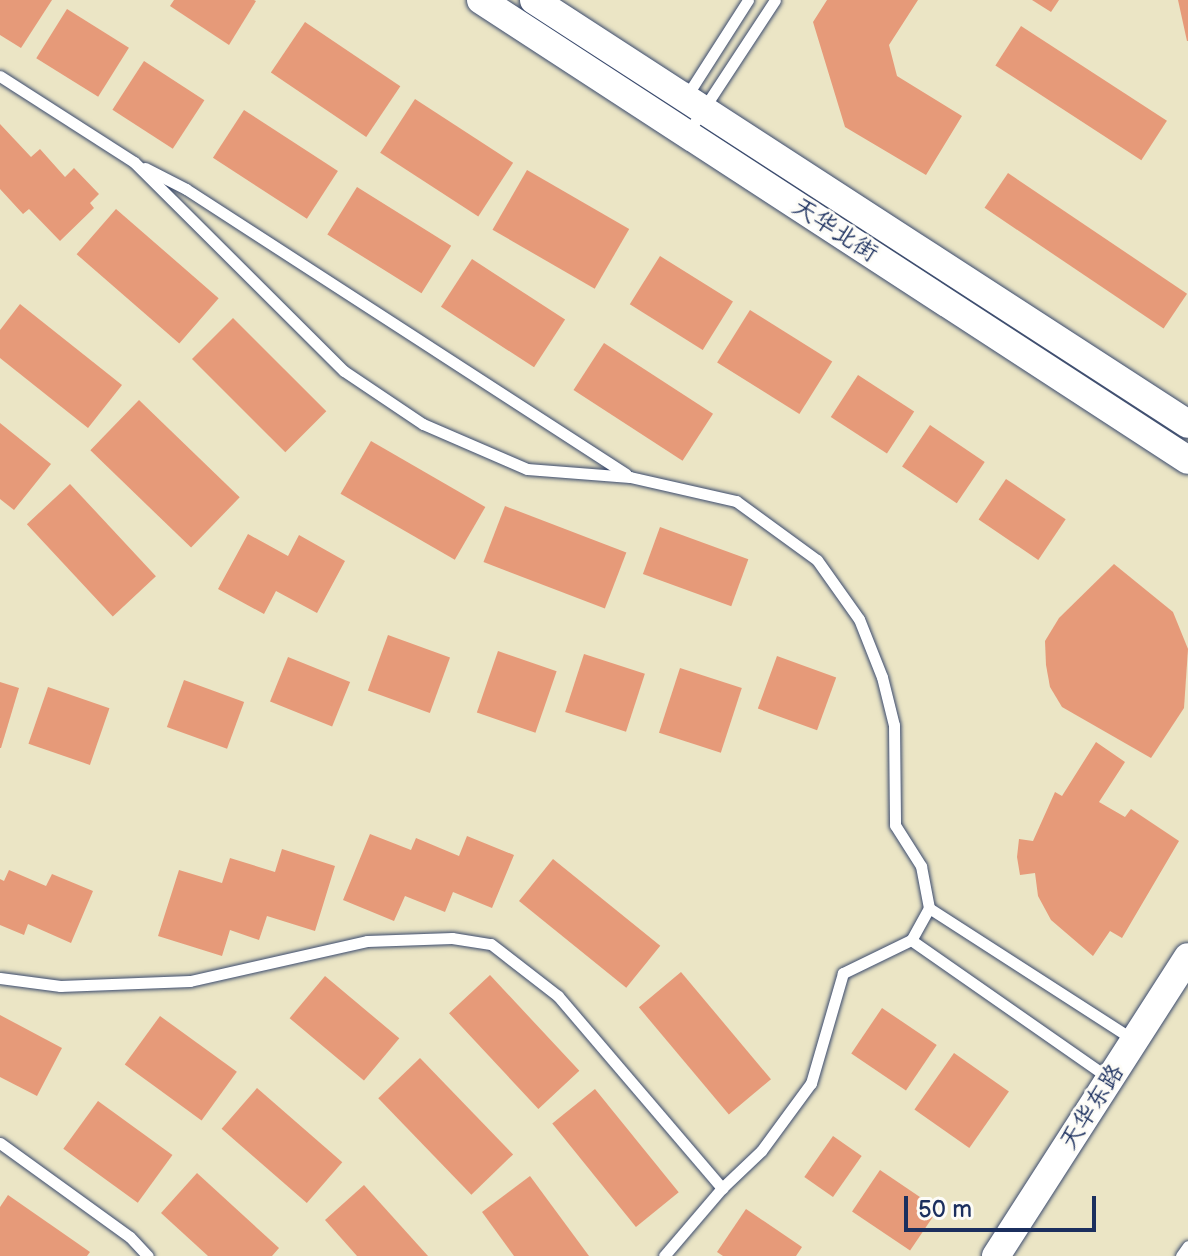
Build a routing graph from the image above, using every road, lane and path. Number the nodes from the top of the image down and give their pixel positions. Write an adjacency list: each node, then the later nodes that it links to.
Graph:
1 (481, 0): 7 (street, 天华北街)
2 (534, 0): 6 (street, 天华北街)
3 (748, 0): 6 (lane)
4 (775, 0): 6 (lane)
5 (0, 76): 8 (lane)
6 (693, 104): 7 (lane); 7 (lane); 9 (street, 天华北街)
7 (678, 129): 10 (street, 天华北街)
8 (134, 162): 11 (lane); 11 (lane)
9 (1188, 424)
10 (1188, 460)
11 (630, 477): 12 (lane)
12 (929, 908): 13 (lane); 16 (lane)
13 (911, 940): 17 (lane); 19 (lane)
14 (1188, 957): 16 (street, 天华东路)
15 (0, 978): 19 (lane)
16 (1134, 1040): 17 (street, 天华东路)
17 (1110, 1079): 23 (street, 天华东路)
18 (0, 1143): 21 (lane)
19 (722, 1188): 22 (lane)
20 (1188, 1246): 24 (lane)
21 (148, 1256)
22 (664, 1256)
23 (996, 1256)
24 (1181, 1256)

